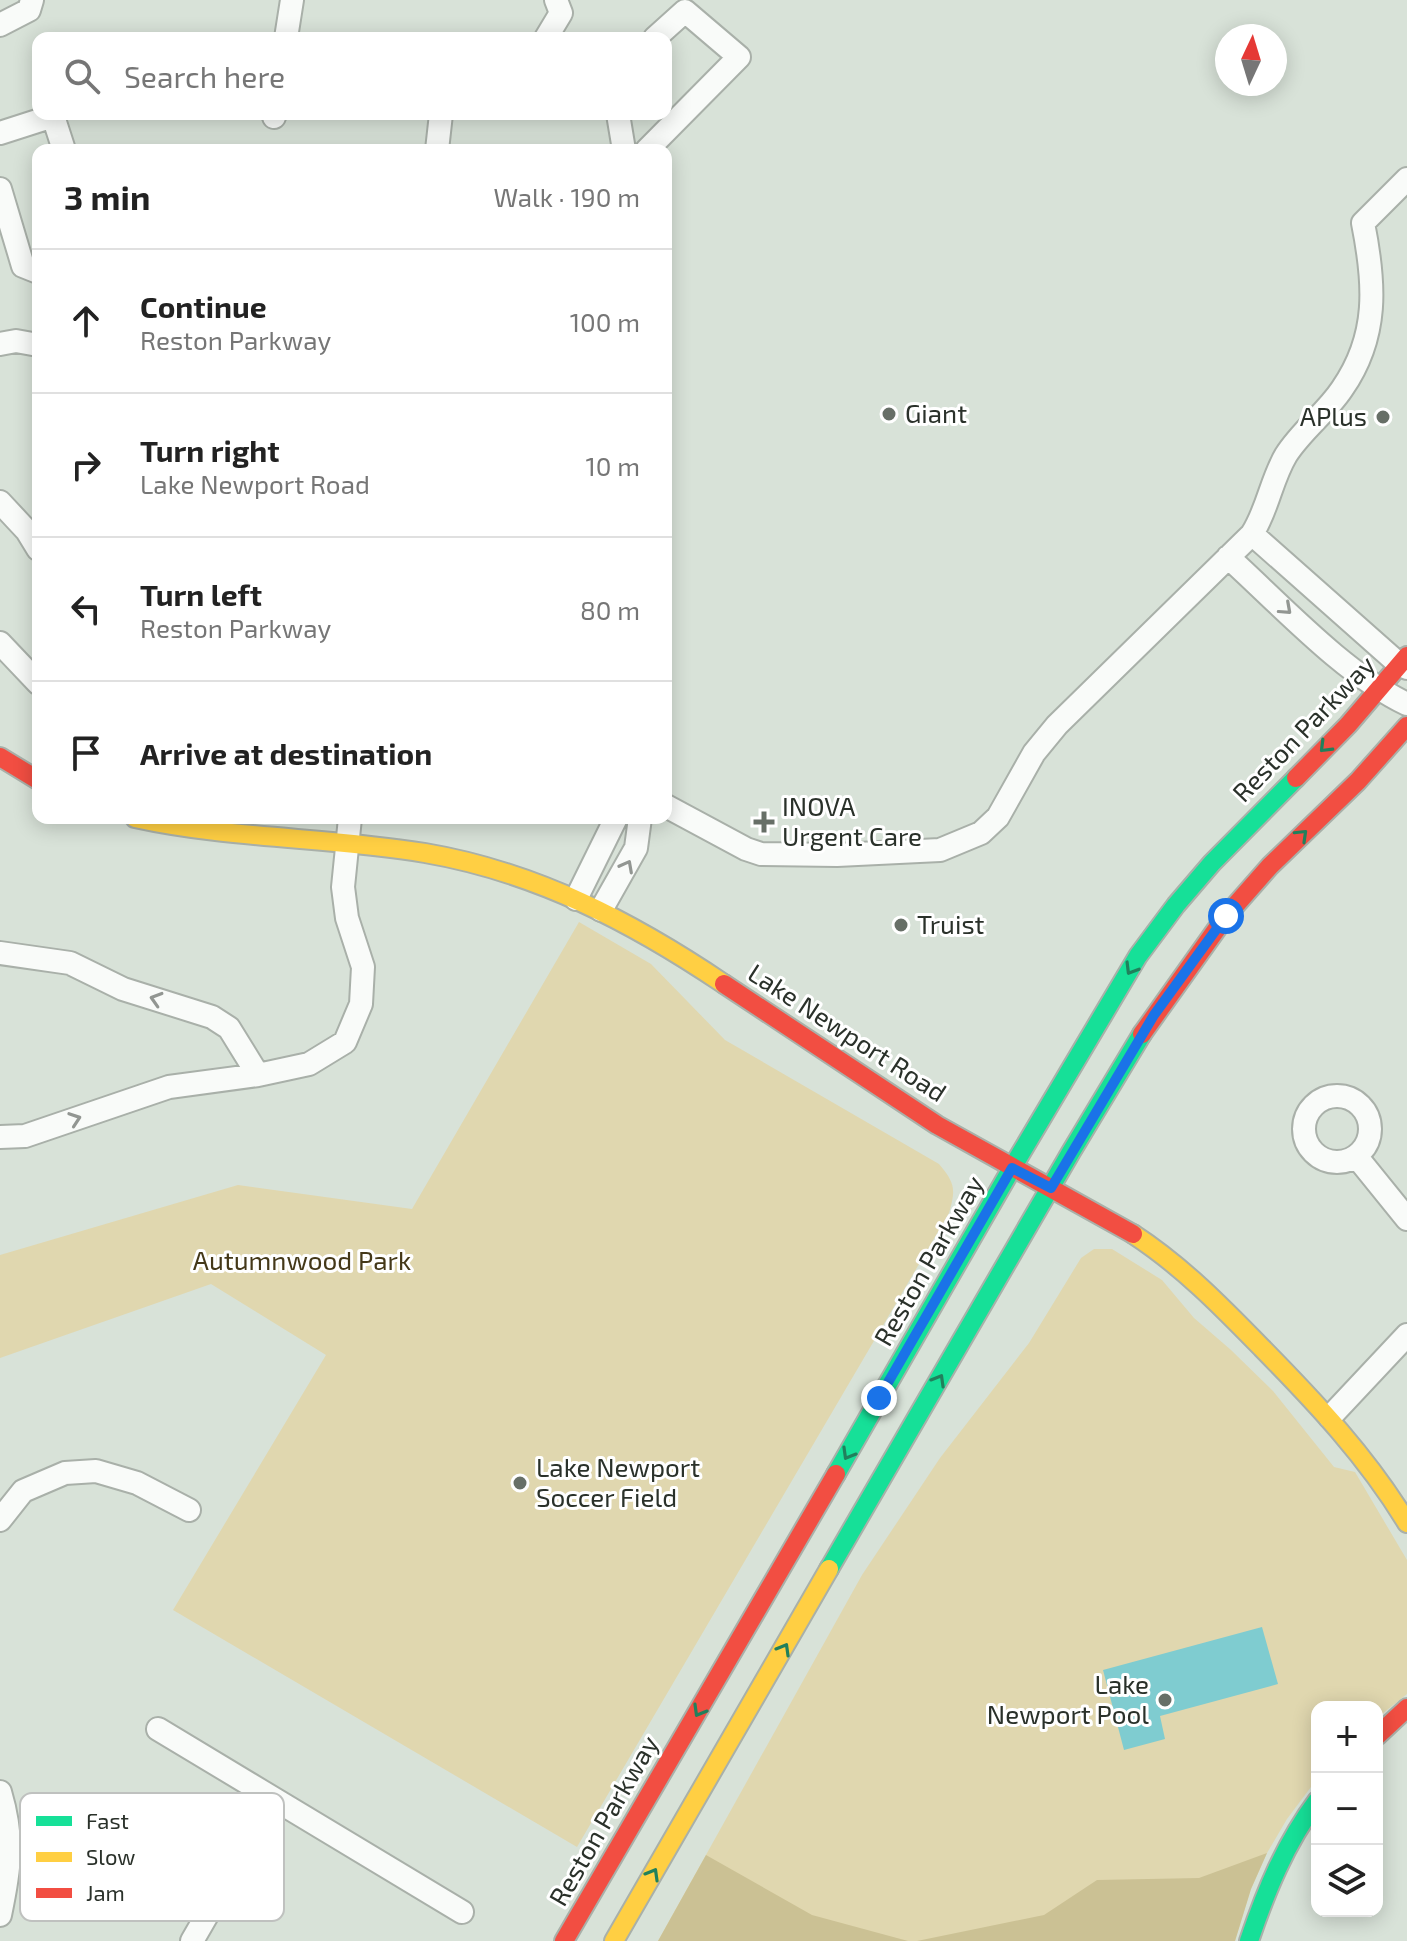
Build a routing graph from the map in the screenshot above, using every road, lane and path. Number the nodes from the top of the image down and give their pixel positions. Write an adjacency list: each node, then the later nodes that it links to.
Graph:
1 (32, 0): 4 (street)
2 (292, 0): 5 (street)
3 (556, 0): 6 (street)
4 (0, 25)
5 (287, 32)
6 (550, 32)
7 (662, 32): 16 (street)
8 (41, 120): 12 (street)
9 (54, 120): 13 (street)
10 (440, 120): 14 (street)
11 (619, 120): 15 (street)
12 (0, 133)
13 (62, 144)
14 (438, 144)
15 (623, 144)
16 (653, 144)
17 (1407, 179): 23 (street)
18 (0, 189): 19 (street)
19 (32, 270)
20 (0, 344): 21 (street)
21 (32, 344)
22 (0, 502): 24 (street)
23 (1252, 534): 25 (street); 27 (street)
24 (32, 539)
25 (1228, 557): 29 (street, one-way to 29); 34 (street)
26 (0, 643): 28 (street)
27 (1405, 663): 29 (main road, Reston Parkway)
28 (32, 673)
29 (1379, 691): 30 (street); 46 (main road, Reston Parkway, one-way to 46)
30 (1407, 704)
31 (1407, 726): 47 (main road, one-way to 31)
32 (0, 757): 33 (main road)
33 (32, 776)
34 (672, 809)
35 (167, 824): 39 (main road, Lake Newport Road)
36 (350, 824): 39 (street)
37 (613, 824): 40 (street)
38 (639, 824): 41 (street, one-way to 38)
39 (348, 843): 40 (main road, Lake Newport Road); 43 (street)
40 (576, 899): 41 (main road, Lake Newport Road)
41 (601, 910): 46 (main road, Lake Newport Road)
42 (0, 953): 43 (street, one-way to 42)
43 (258, 1075): 44 (street, one-way to 43)
44 (0, 1137)
45 (1356, 1156): 48 (street)
46 (1012, 1168): 47 (main road, Lake Newport Road); 66 (main road, Reston Parkway, one-way to 66)
47 (1051, 1188): 50 (main road, Lake Newport Road); 67 (main road, one-way to 47)
48 (1407, 1219)
49 (1407, 1335): 50 (street)
50 (1330, 1417): 53 (main road, Lake Newport Road)
51 (189, 1510): 52 (street)
52 (0, 1520)
53 (1407, 1523)
54 (1407, 1708): 56 (main road)
55 (158, 1729): 58 (street)
56 (1383, 1730)
57 (0, 1792): 61 (street)
58 (264, 1793)
59 (284, 1805): 62 (street)
60 (1311, 1810): 68 (main road)
61 (5, 1865): 63 (street)
62 (462, 1912)
63 (0, 1915)
64 (204, 1921): 65 (street)
65 (192, 1941)
66 (564, 1941)
67 (614, 1941)
68 (1249, 1941)

